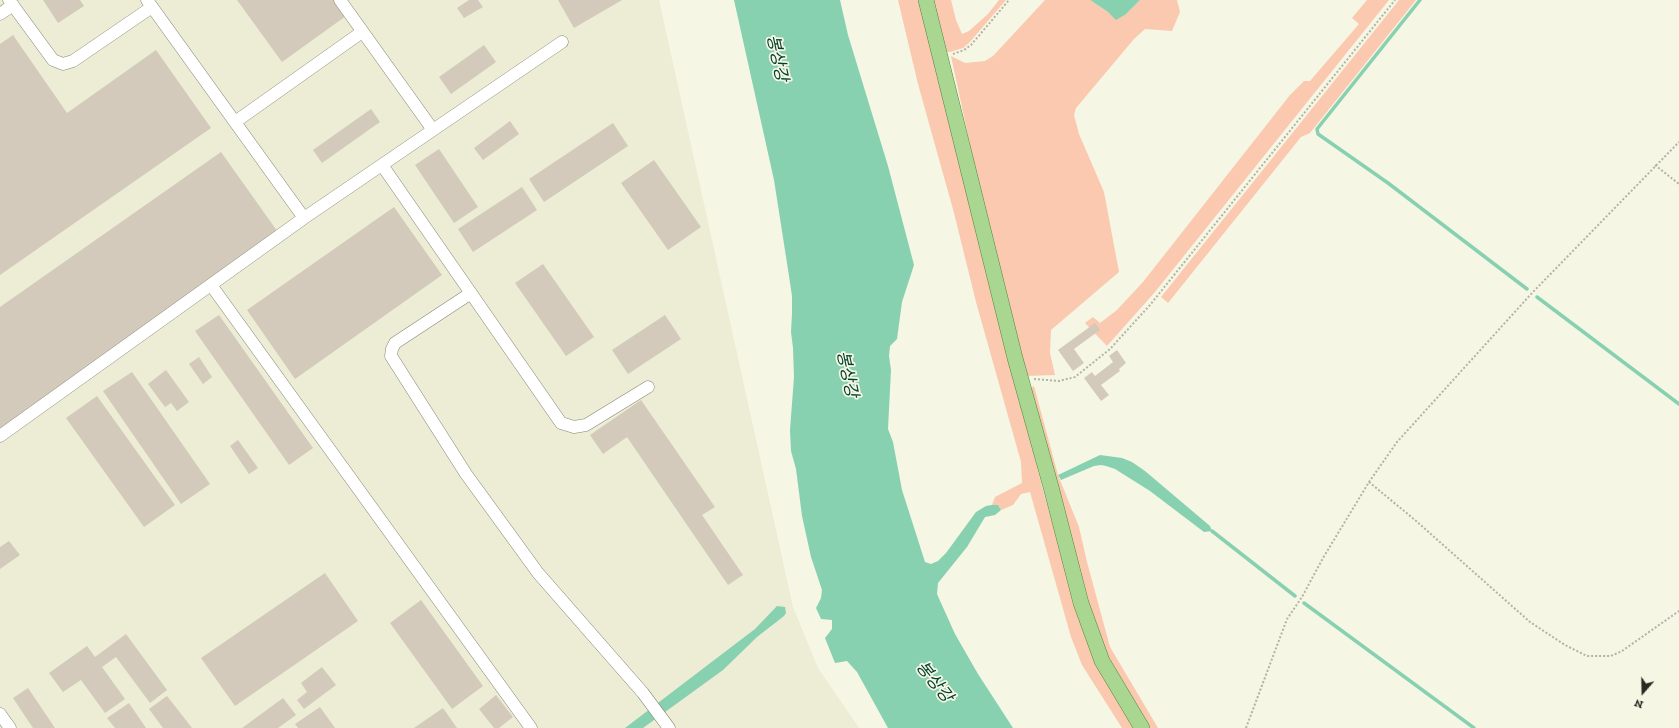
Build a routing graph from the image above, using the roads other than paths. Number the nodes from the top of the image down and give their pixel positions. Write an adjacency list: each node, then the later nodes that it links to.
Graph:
1 (340, 0): 6 (street)
2 (926, 0): 20 (main road)
3 (11, 2): 4 (street); 5 (street)
4 (149, 3): 8 (street)
5 (0, 14)
6 (362, 32): 8 (street); 9 (street)
7 (562, 42): 9 (street)
8 (235, 122): 11 (street)
9 (433, 130): 10 (street)
10 (382, 165): 11 (street); 13 (street)
11 (304, 218): 12 (street)
12 (211, 285): 15 (street); 18 (street)
13 (471, 293): 14 (street); 19 (street)
14 (648, 387)
15 (0, 436)
16 (0, 714): 17 (street)
17 (10, 728)
18 (531, 728)
19 (669, 728)
20 (1142, 728)

